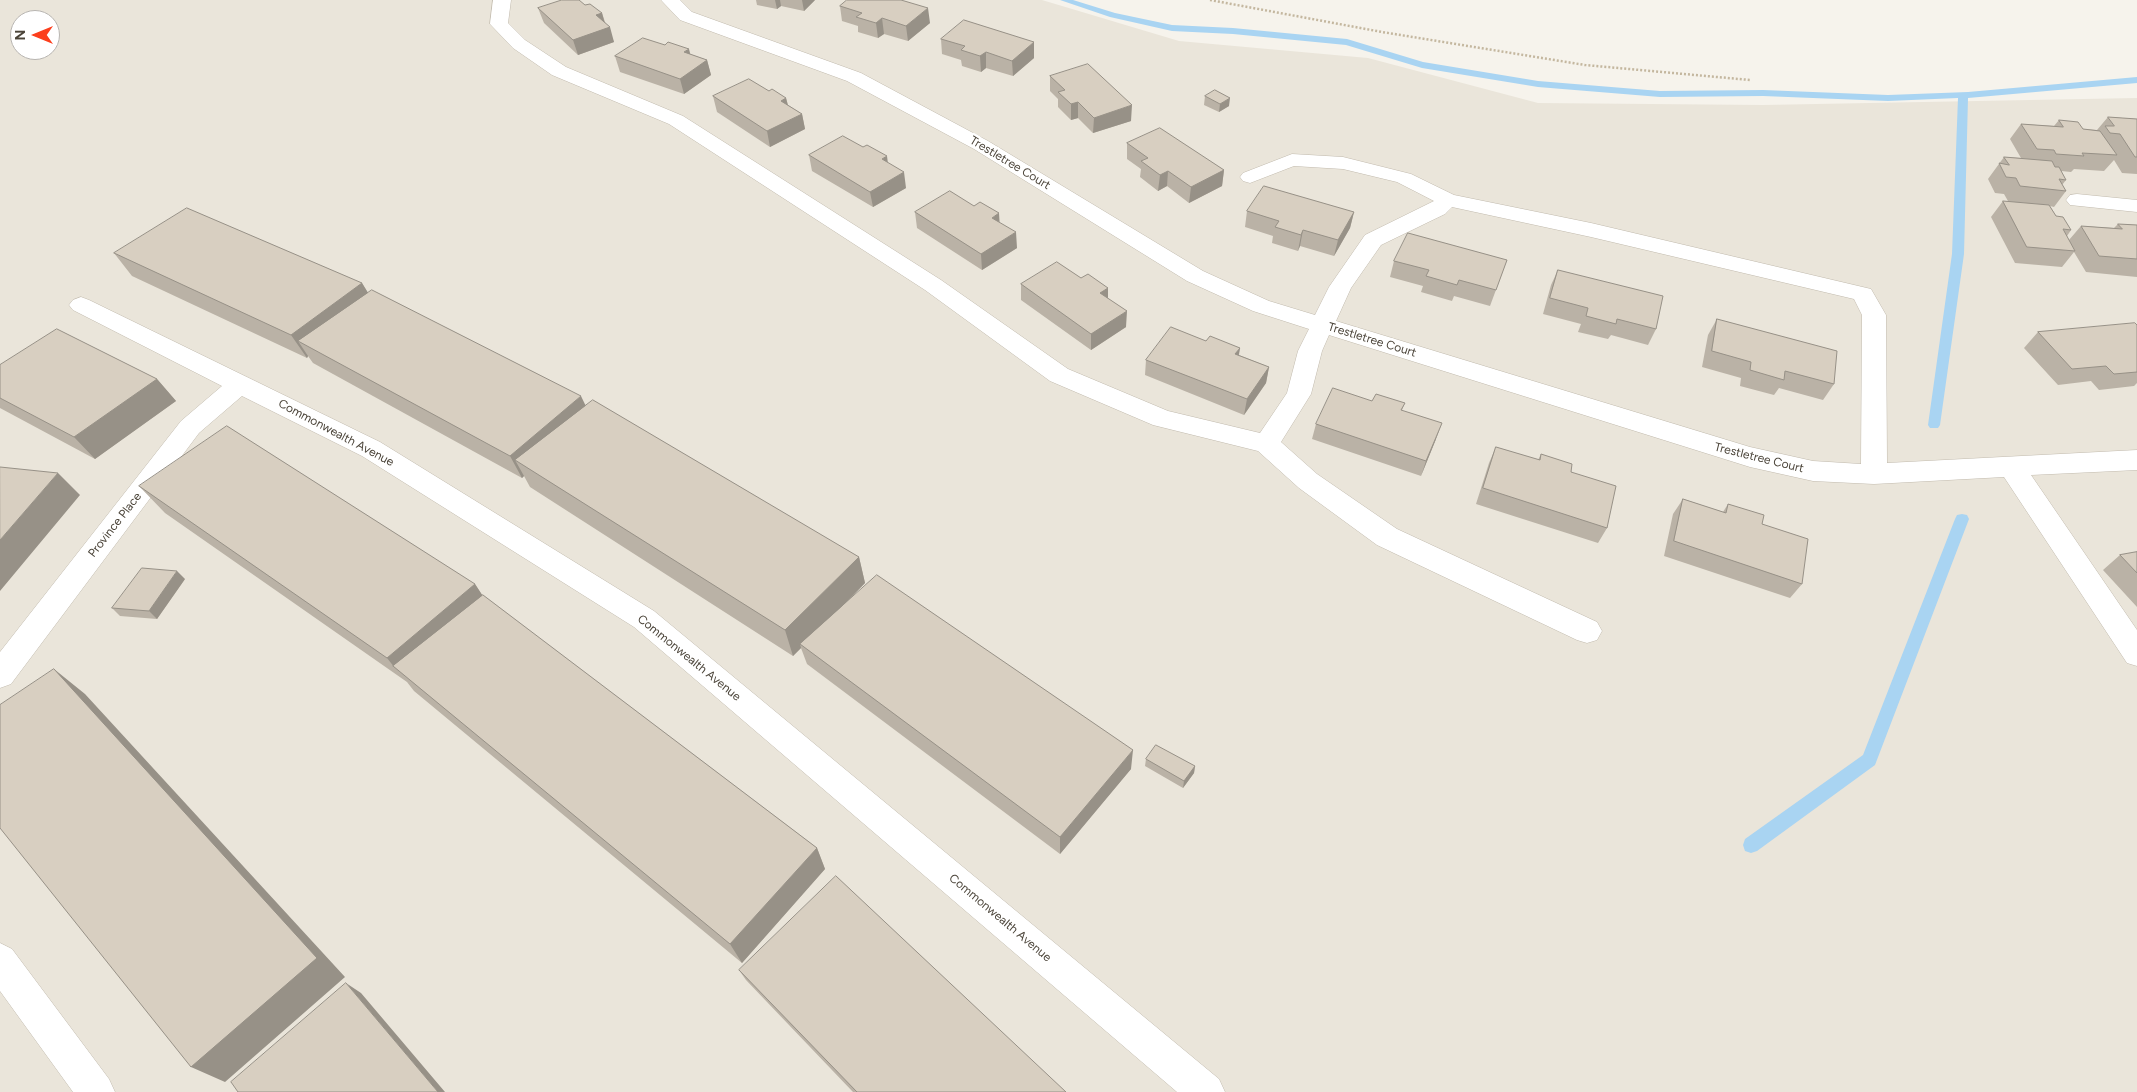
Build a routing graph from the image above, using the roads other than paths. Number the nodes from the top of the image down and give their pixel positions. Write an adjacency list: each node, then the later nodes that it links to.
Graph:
1 (502, 0): 10 (street)
2 (670, 0): 8 (street, Trestletree Court)
3 (1250, 177): 4 (street)
4 (1448, 200): 8 (street); 13 (street)
5 (2077, 200): 6 (street)
6 (2137, 206)
7 (82, 305): 9 (street, Commonwealth Avenue)
8 (1322, 325): 10 (street); 13 (street, Trestletree Court)
9 (240, 384): 16 (street, Province Place); 19 (street, Commonwealth Avenue)
10 (1266, 444): 14 (street)
11 (2137, 460): 12 (street, Trestletree Court)
12 (2010, 466): 13 (street, Trestletree Court); 15 (street)
13 (1874, 474)
14 (1588, 631)
15 (2137, 654)
16 (0, 675)
17 (0, 961): 18 (street)
18 (96, 1092)
19 (1206, 1092)

